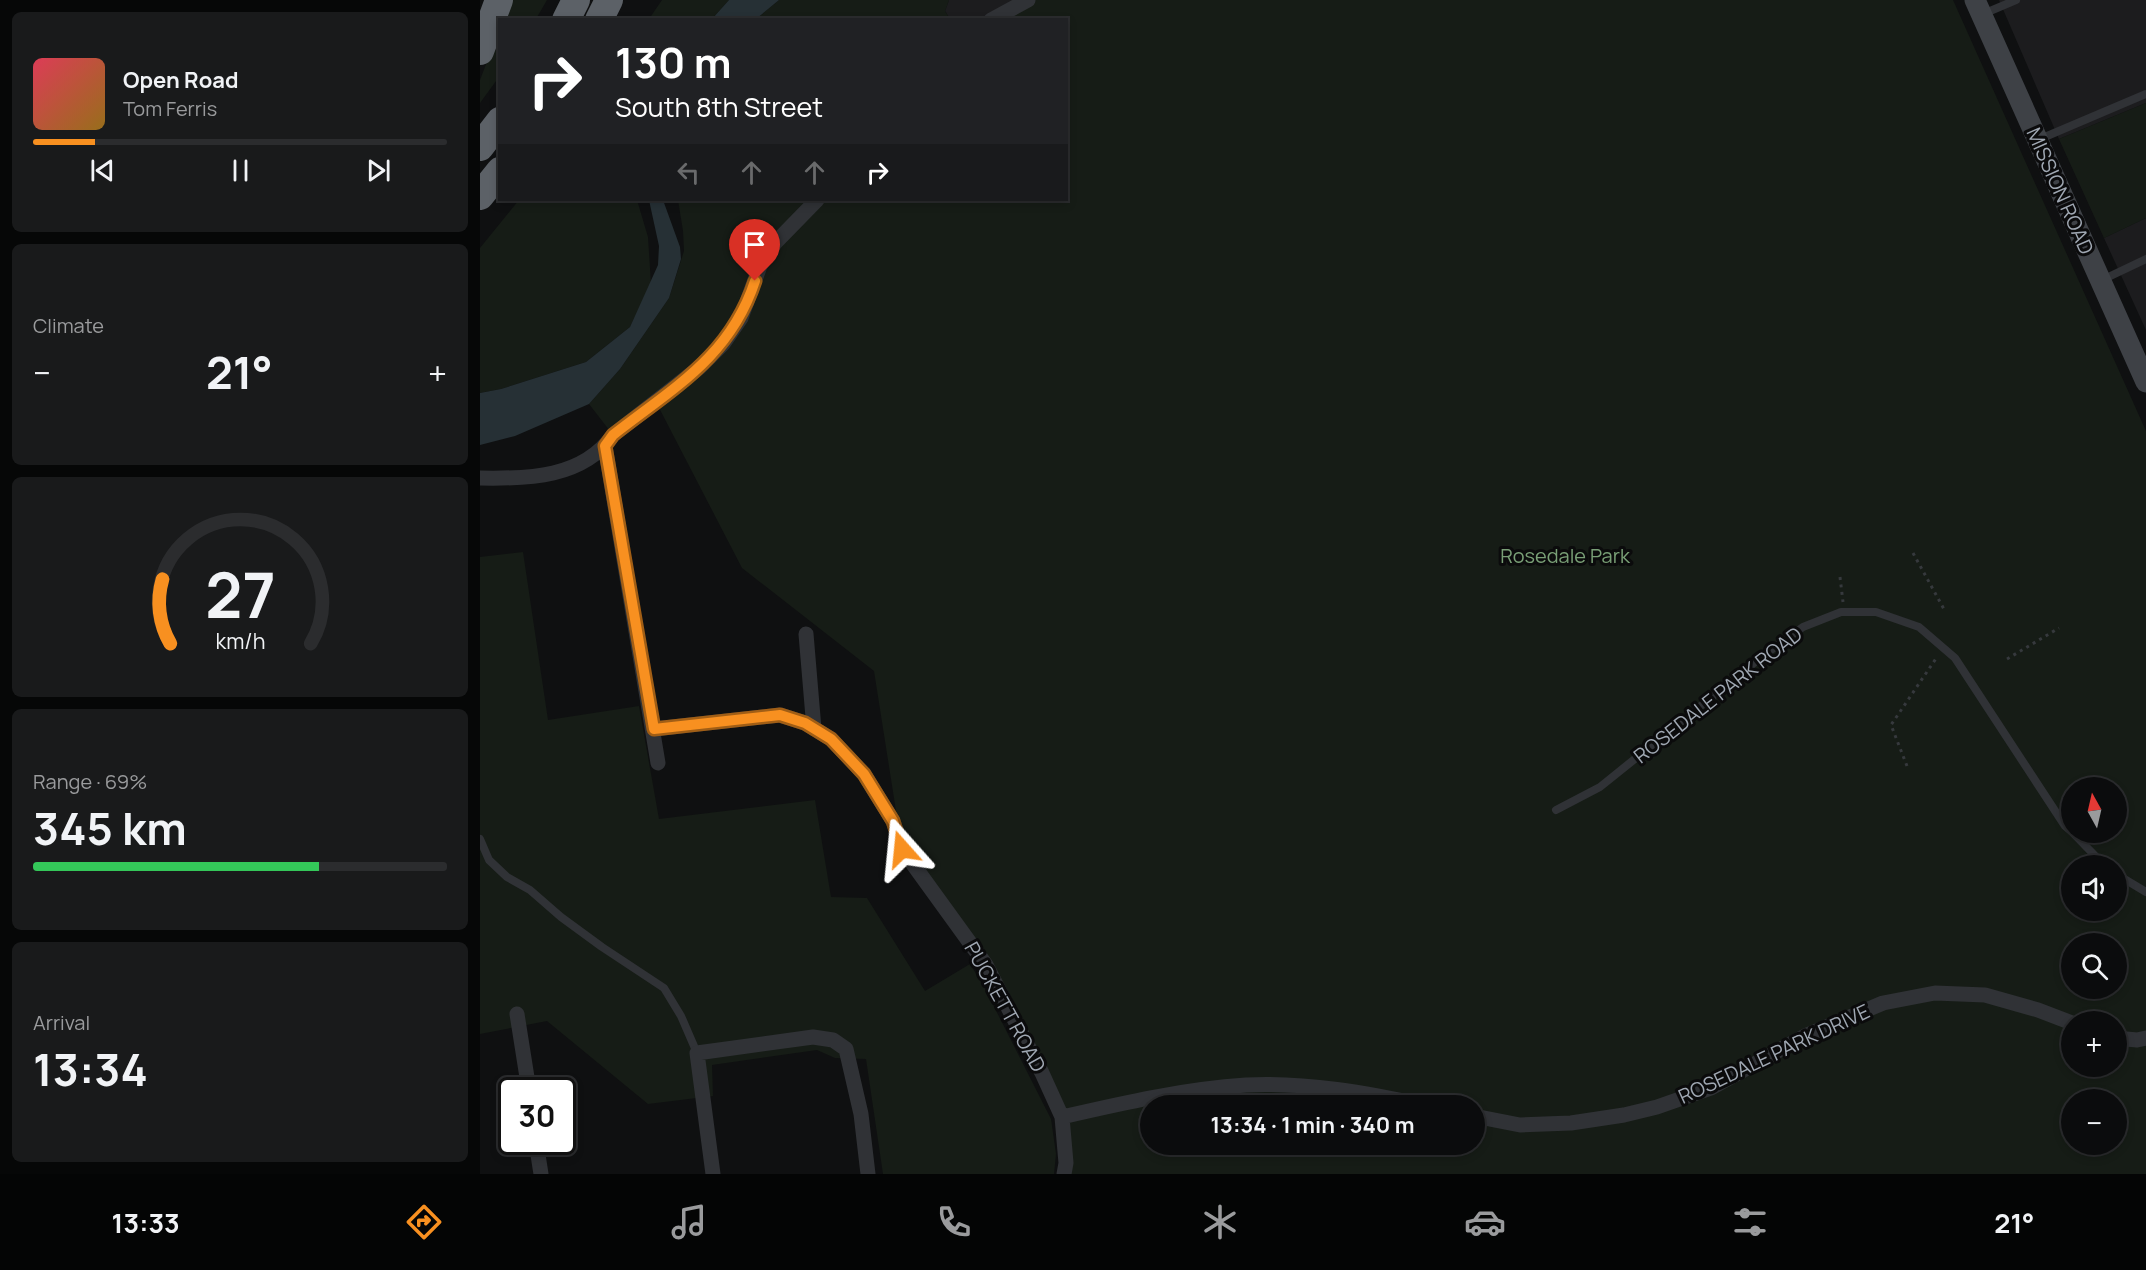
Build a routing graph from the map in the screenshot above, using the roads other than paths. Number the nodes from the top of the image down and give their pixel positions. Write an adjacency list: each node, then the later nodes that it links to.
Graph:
1 (499, 0): 8 (highway)
2 (576, 0): 6 (highway)
3 (1028, 0): 7 (street)
4 (2016, 0): 5 (lane)
5 (1978, 7): 11 (main road, MISSION ROAD)
6 (567, 18)
7 (995, 18)
8 (480, 51)
9 (2146, 94): 11 (lane)
10 (498, 124): 12 (highway)
11 (2038, 140): 17 (main road, MISSION ROAD)
12 (480, 147)
13 (498, 174): 14 (highway)
14 (480, 196)
15 (816, 201): 20 (street)
16 (2146, 259): 17 (lane)
17 (2101, 281): 18 (main road, MISSION ROAD)
18 (2141, 359): 19 (main road, MISSION ROAD)
19 (2146, 382)
20 (605, 446): 21 (street); 23 (street)
21 (480, 478)
22 (806, 634): 24 (street)
23 (654, 729): 24 (street, PUCKETT ROAD); 25 (street)
24 (814, 729): 42 (street, PUCKETT ROAD)
25 (658, 763)
26 (1556, 810): 27 (lane, ROSEDALE PARK ROAD)
27 (2061, 819)
28 (480, 839): 37 (lane)
29 (2083, 843): 30 (lane, ROSEDALE PARK ROAD)
30 (2094, 855)
31 (2127, 880): 32 (lane)
32 (2146, 891)
33 (517, 1014): 38 (street)
34 (2061, 1019): 43 (street, ROSEDALE PARK DRIVE)
35 (2146, 1038): 36 (street)
36 (2127, 1039)
37 (697, 1053): 46 (street); 47 (street)
38 (527, 1077)
39 (1159, 1095): 40 (street)
40 (1378, 1095)
41 (1140, 1099): 42 (street)
42 (1062, 1117): 48 (street, PUCKETT ROAD)
43 (1485, 1118)
44 (538, 1155): 45 (street)
45 (541, 1174)
46 (713, 1174)
47 (868, 1174)
48 (1064, 1174)

